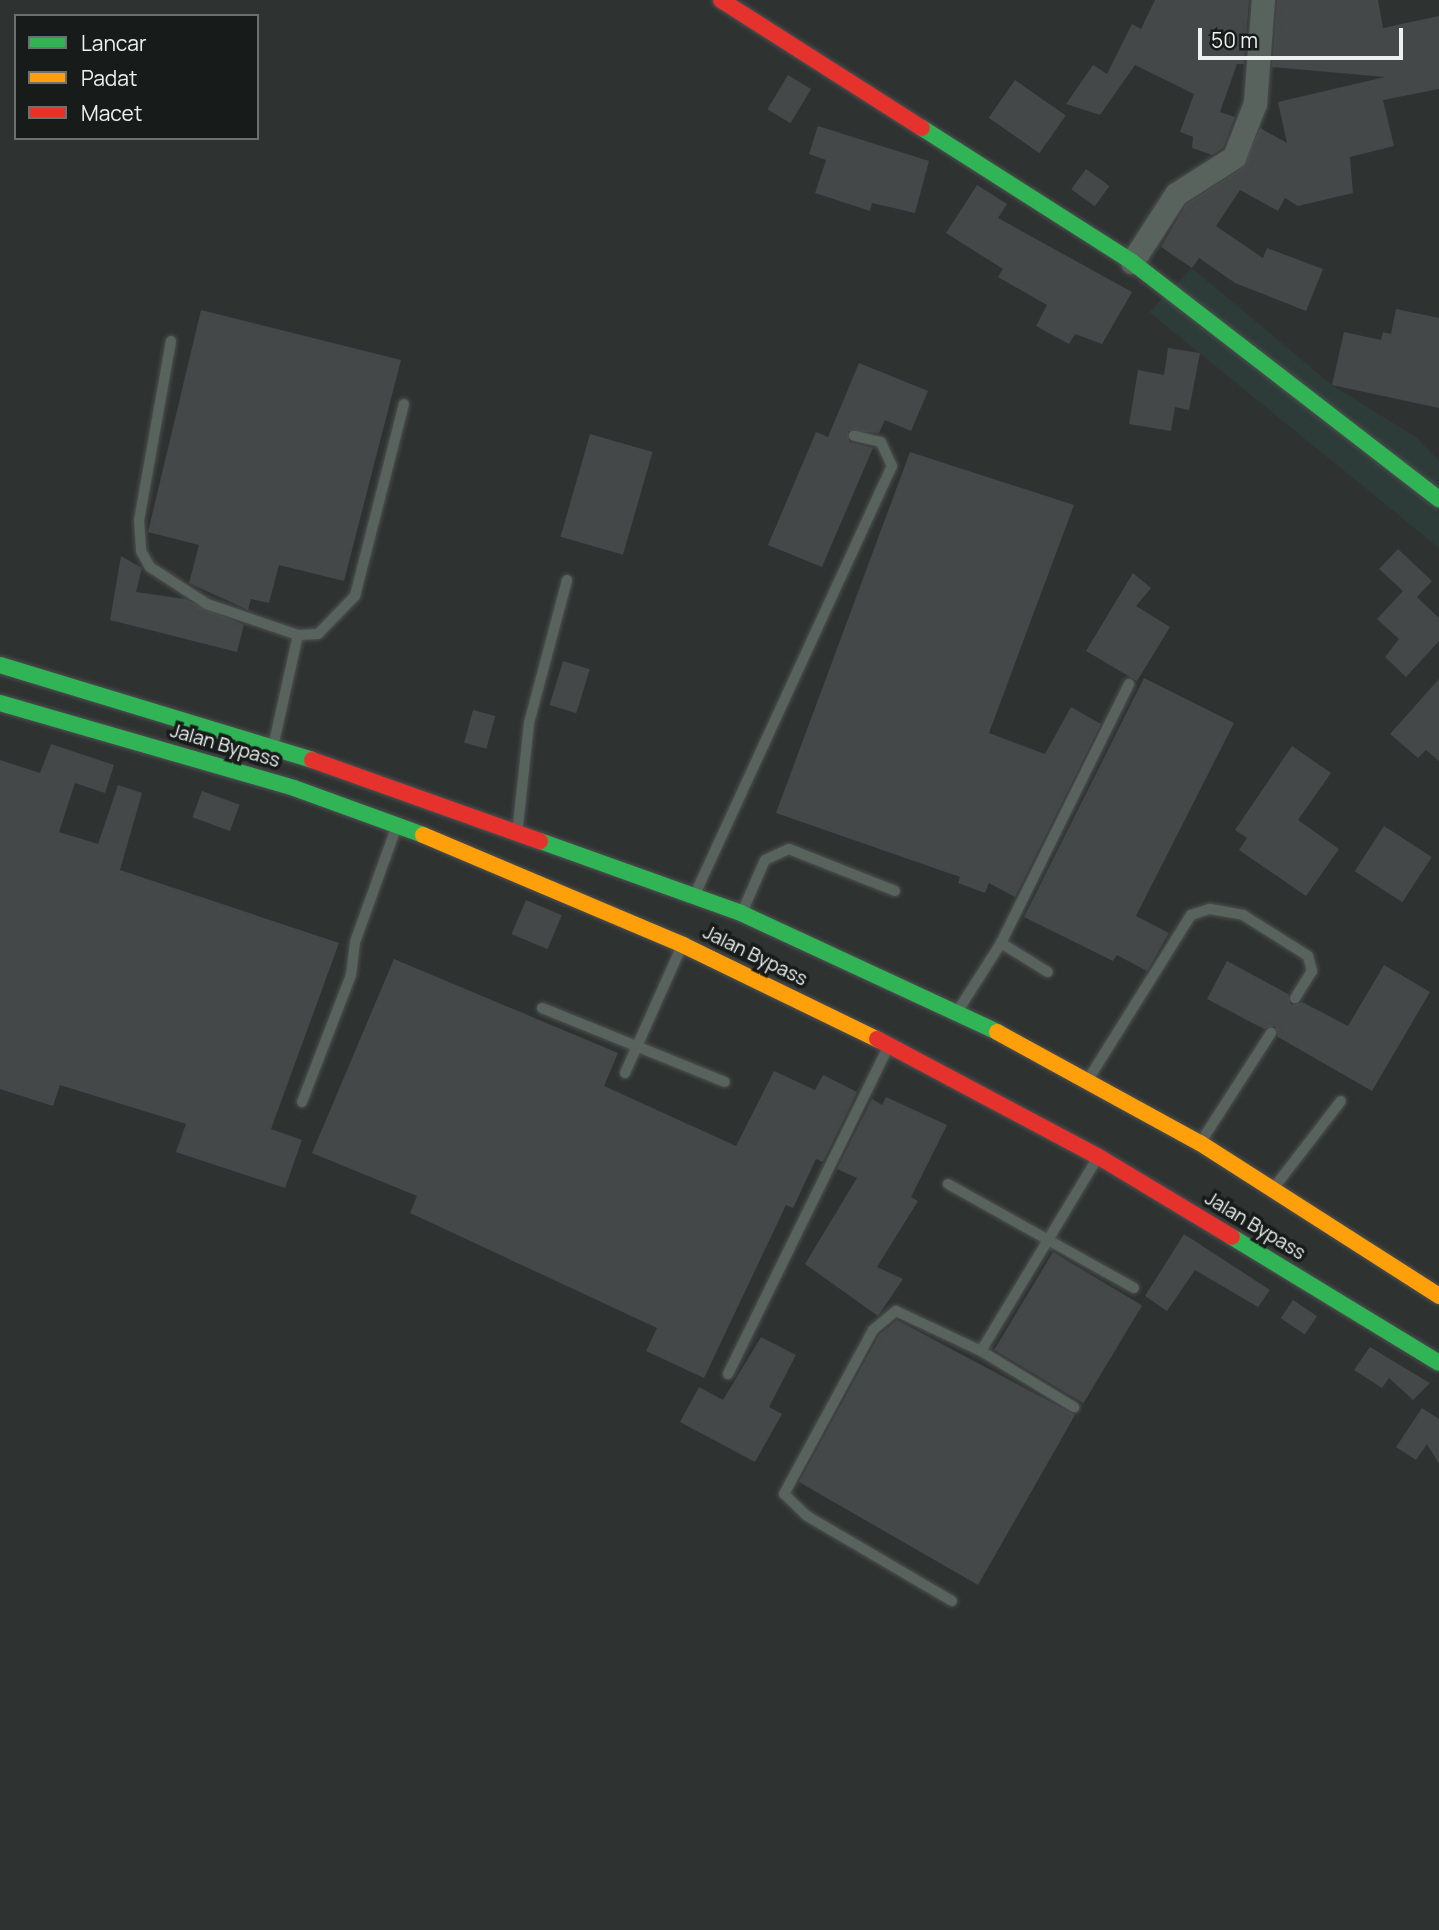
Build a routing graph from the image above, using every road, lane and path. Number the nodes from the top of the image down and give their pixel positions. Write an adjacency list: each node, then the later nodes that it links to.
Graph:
1 (722, 0): 3 (main road)
2 (1263, 0): 3 (street)
3 (1132, 262): 7 (main road)
4 (171, 341): 9 (lane)
5 (404, 404): 9 (lane)
6 (854, 436): 17 (lane)
7 (1439, 499)
8 (567, 580): 15 (lane)
9 (298, 635): 13 (lane)
10 (0, 665): 13 (main road, Jalan Bypass)
11 (1129, 684): 19 (lane)
12 (0, 703): 14 (main road, Jalan Bypass)
13 (273, 748): 15 (main road, Jalan Bypass)
14 (397, 825): 20 (main road, Jalan Bypass); 34 (lane)
15 (516, 835): 17 (main road, Jalan Bypass)
16 (895, 891): 18 (lane)
17 (695, 894): 18 (main road, Jalan Bypass)
18 (741, 914): 24 (main road, Jalan Bypass)
19 (1001, 943): 21 (lane); 24 (lane)
20 (683, 945): 27 (lane); 29 (main road, Jalan Bypass)
21 (1048, 972)
22 (1295, 998): 32 (lane)
23 (542, 1008): 25 (lane)
24 (958, 1011): 32 (main road, Jalan Bypass)
25 (605, 1032): 27 (lane); 28 (lane)
26 (1271, 1033): 35 (lane)
27 (637, 1044): 30 (lane); 31 (lane)
28 (600, 1045)
29 (890, 1045): 36 (main road, Jalan Bypass); 44 (lane)
30 (625, 1073)
31 (725, 1082)
32 (1086, 1083): 35 (main road, Jalan Bypass)
33 (1341, 1101): 38 (lane)
34 (302, 1102)
35 (1200, 1143): 38 (main road, Jalan Bypass)
36 (1099, 1157): 39 (lane); 43 (main road, Jalan Bypass)
37 (948, 1184): 39 (lane)
38 (1273, 1190): 41 (main road, Jalan Bypass)
39 (1046, 1238): 40 (lane); 42 (lane)
40 (1134, 1288)
41 (1439, 1296)
42 (981, 1351): 45 (lane); 46 (lane)
43 (1439, 1363)
44 (727, 1374)
45 (1074, 1407)
46 (952, 1601)

